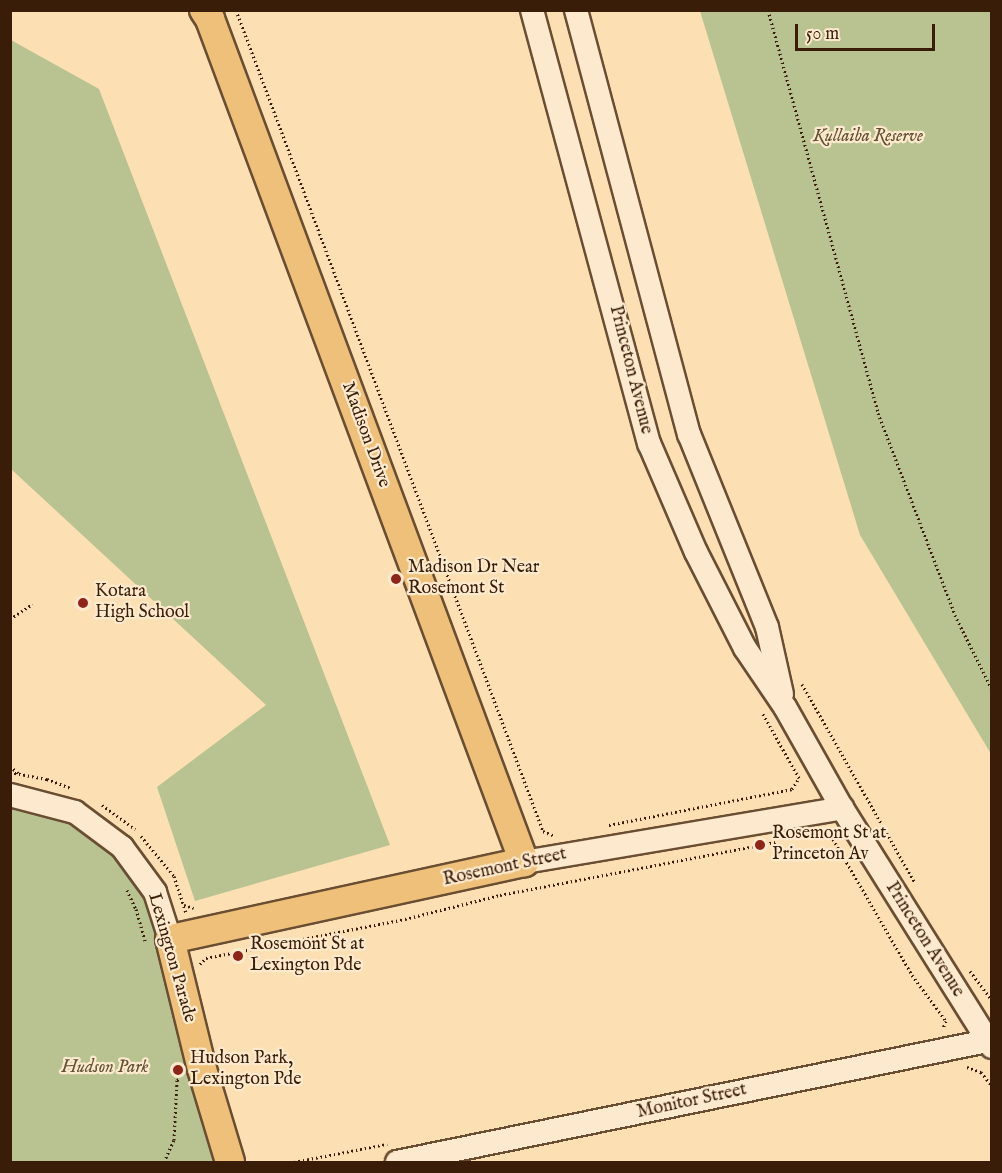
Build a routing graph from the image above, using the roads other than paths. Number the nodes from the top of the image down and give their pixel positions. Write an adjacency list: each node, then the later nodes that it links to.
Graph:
1 (204, 10): 7 (main road, Madison Drive)
2 (532, 10): 4 (street, Princeton Avenue)
3 (576, 10): 4 (street, Princeton Avenue)
4 (785, 707): 6 (street, Princeton Avenue)
5 (10, 795): 8 (street, Lexington Parade)
6 (842, 808): 7 (street, Rosemont Street); 9 (street, Princeton Avenue)
7 (524, 862): 8 (main road, Rosemont Street)
8 (159, 946): 11 (main road, Lexington Parade)
9 (989, 1044): 10 (street, Monitor Street)
10 (393, 1153)
11 (230, 1162)

